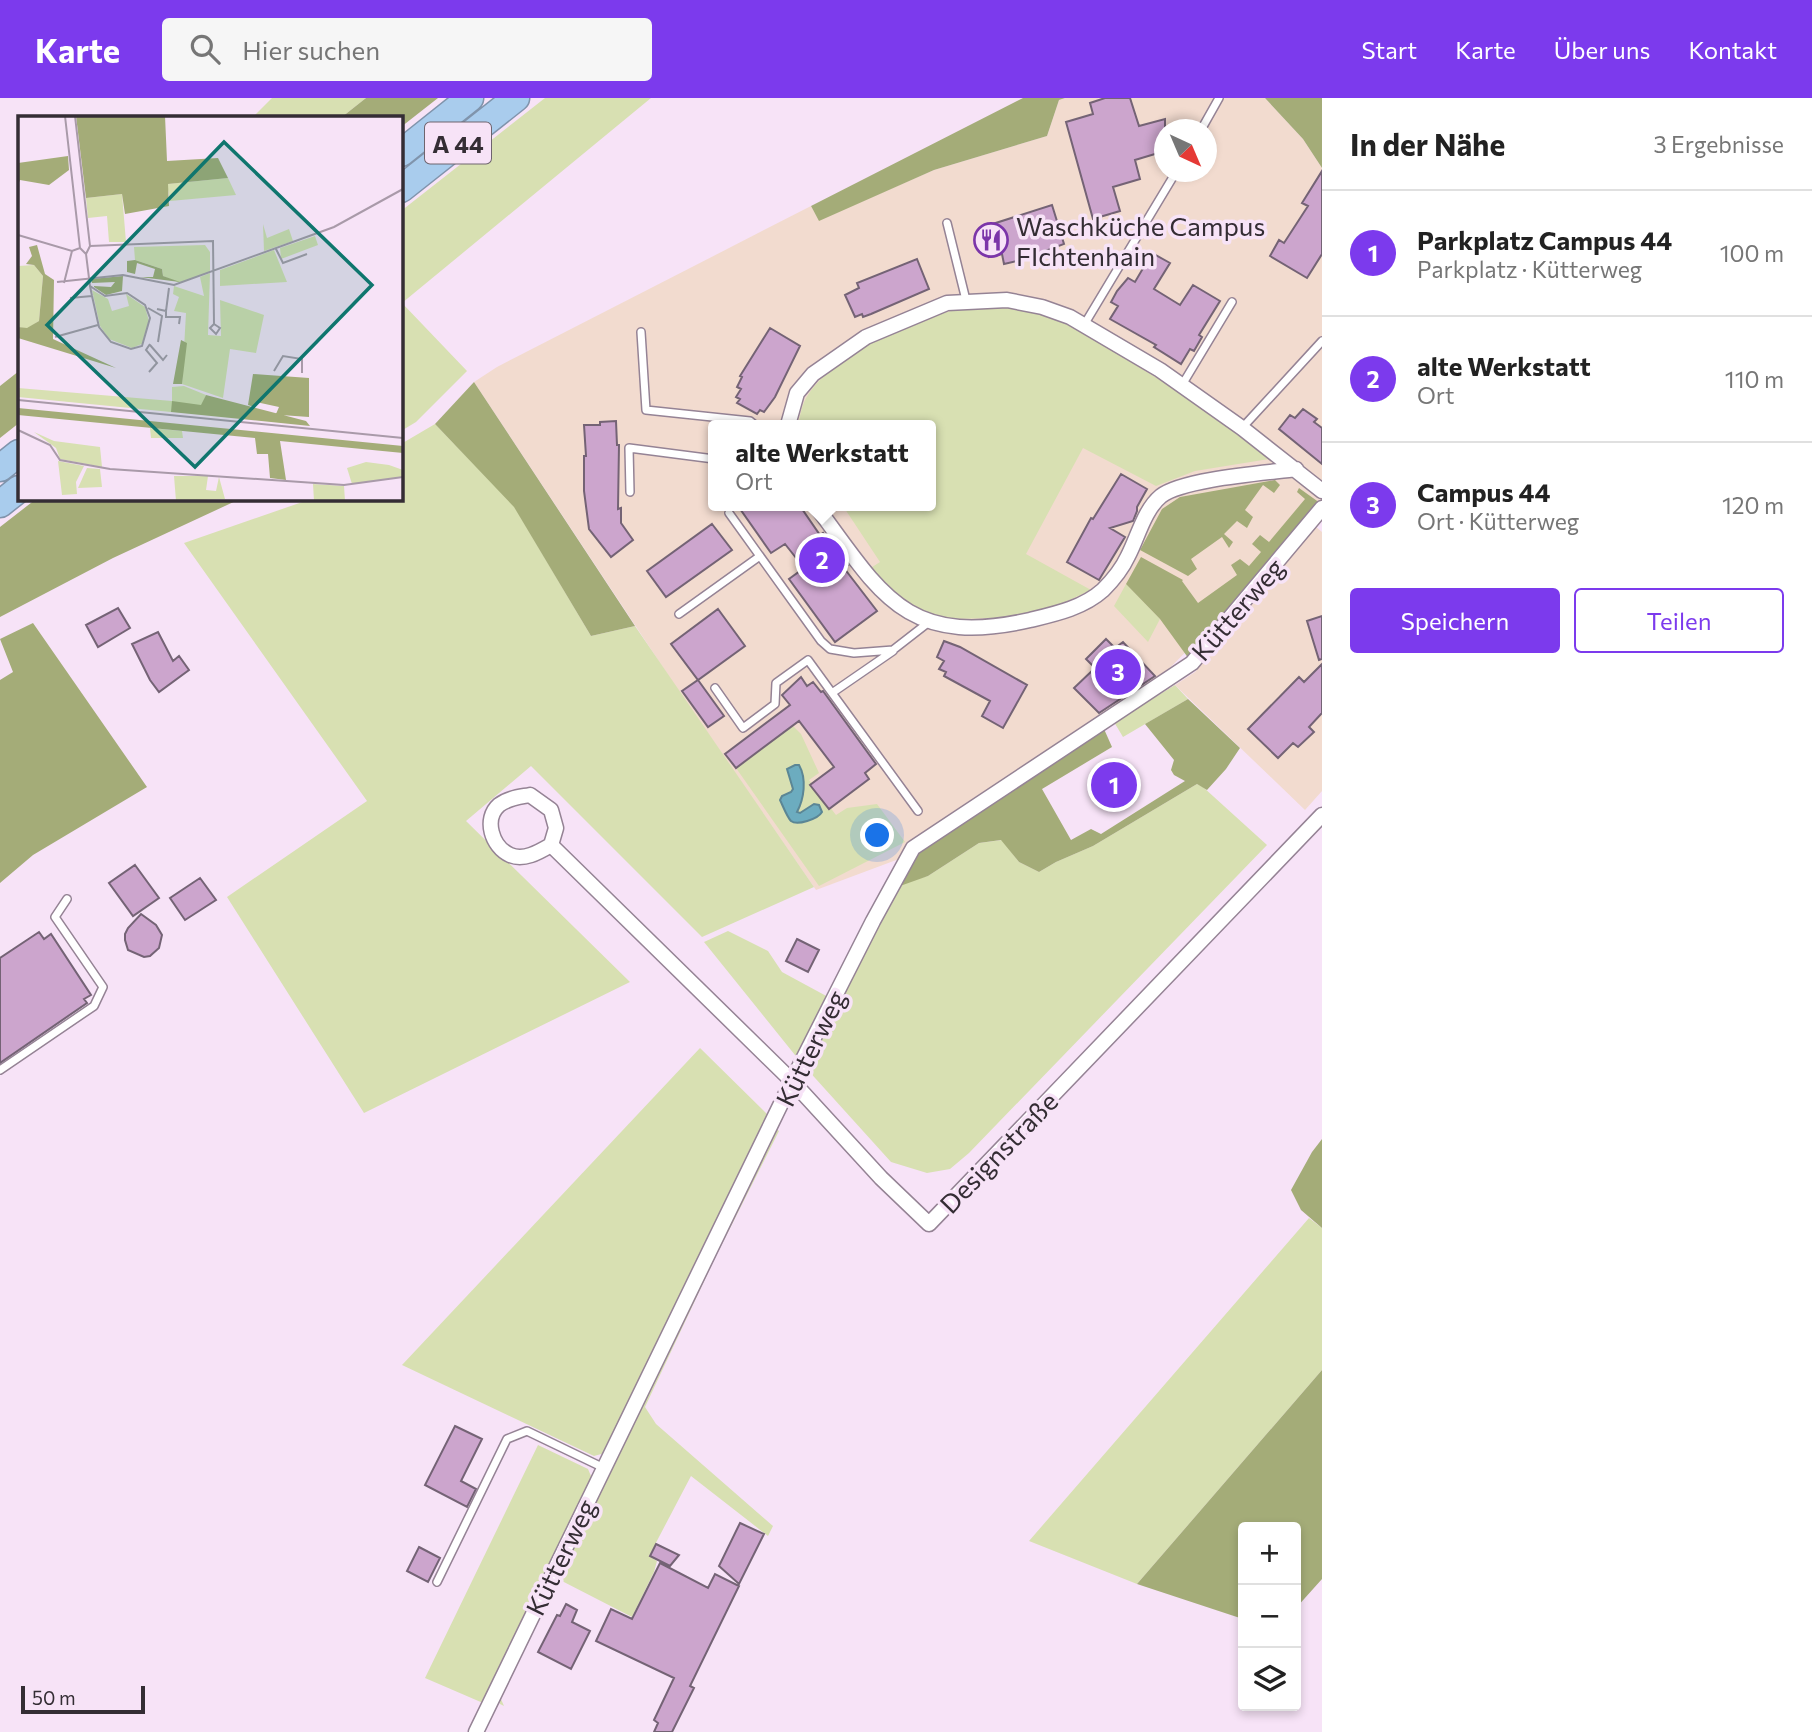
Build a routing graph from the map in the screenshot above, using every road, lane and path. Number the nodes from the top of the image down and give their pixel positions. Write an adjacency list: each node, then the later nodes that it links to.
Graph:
1 (470, 98): 5 (highway, A 44)
2 (516, 98): 7 (highway, A 44)
3 (1219, 98): 4 (lane)
4 (1207, 119)
5 (402, 152)
6 (1170, 182): 11 (lane)
7 (402, 188)
8 (947, 223): 9 (lane)
9 (966, 300): 11 (street); 16 (street)
10 (1232, 302): 14 (lane)
11 (1084, 325): 14 (street)
12 (640, 332): 15 (lane)
13 (1322, 341): 17 (lane)
14 (1182, 385): 17 (street)
15 (741, 420)
16 (789, 420)
17 (1242, 428): 21 (street)
18 (18, 454): 20 (highway)
19 (708, 458): 24 (lane)
20 (0, 468)
21 (1296, 469): 23 (street); 31 (street)
22 (18, 490): 25 (highway)
23 (1322, 491)
24 (630, 492)
25 (0, 504)
26 (1322, 508): 40 (street, Kütterweg)
27 (820, 511): 31 (street)
28 (729, 513): 29 (lane)
29 (760, 556): 30 (lane); 32 (lane)
30 (679, 614)
31 (930, 622): 32 (lane)
32 (894, 650): 34 (lane)
33 (715, 688): 34 (lane)
34 (832, 694): 35 (lane)
35 (918, 811)
36 (1322, 815): 40 (street, Designstraße)
37 (551, 845): 37 (street); 40 (street, Designstraße)
38 (67, 899): 39 (lane)
39 (0, 1070)
40 (792, 1081): 41 (street, Kütterweg)
41 (604, 1468): 42 (lane); 43 (street, Kütterweg)
42 (437, 1581)
43 (476, 1732)

